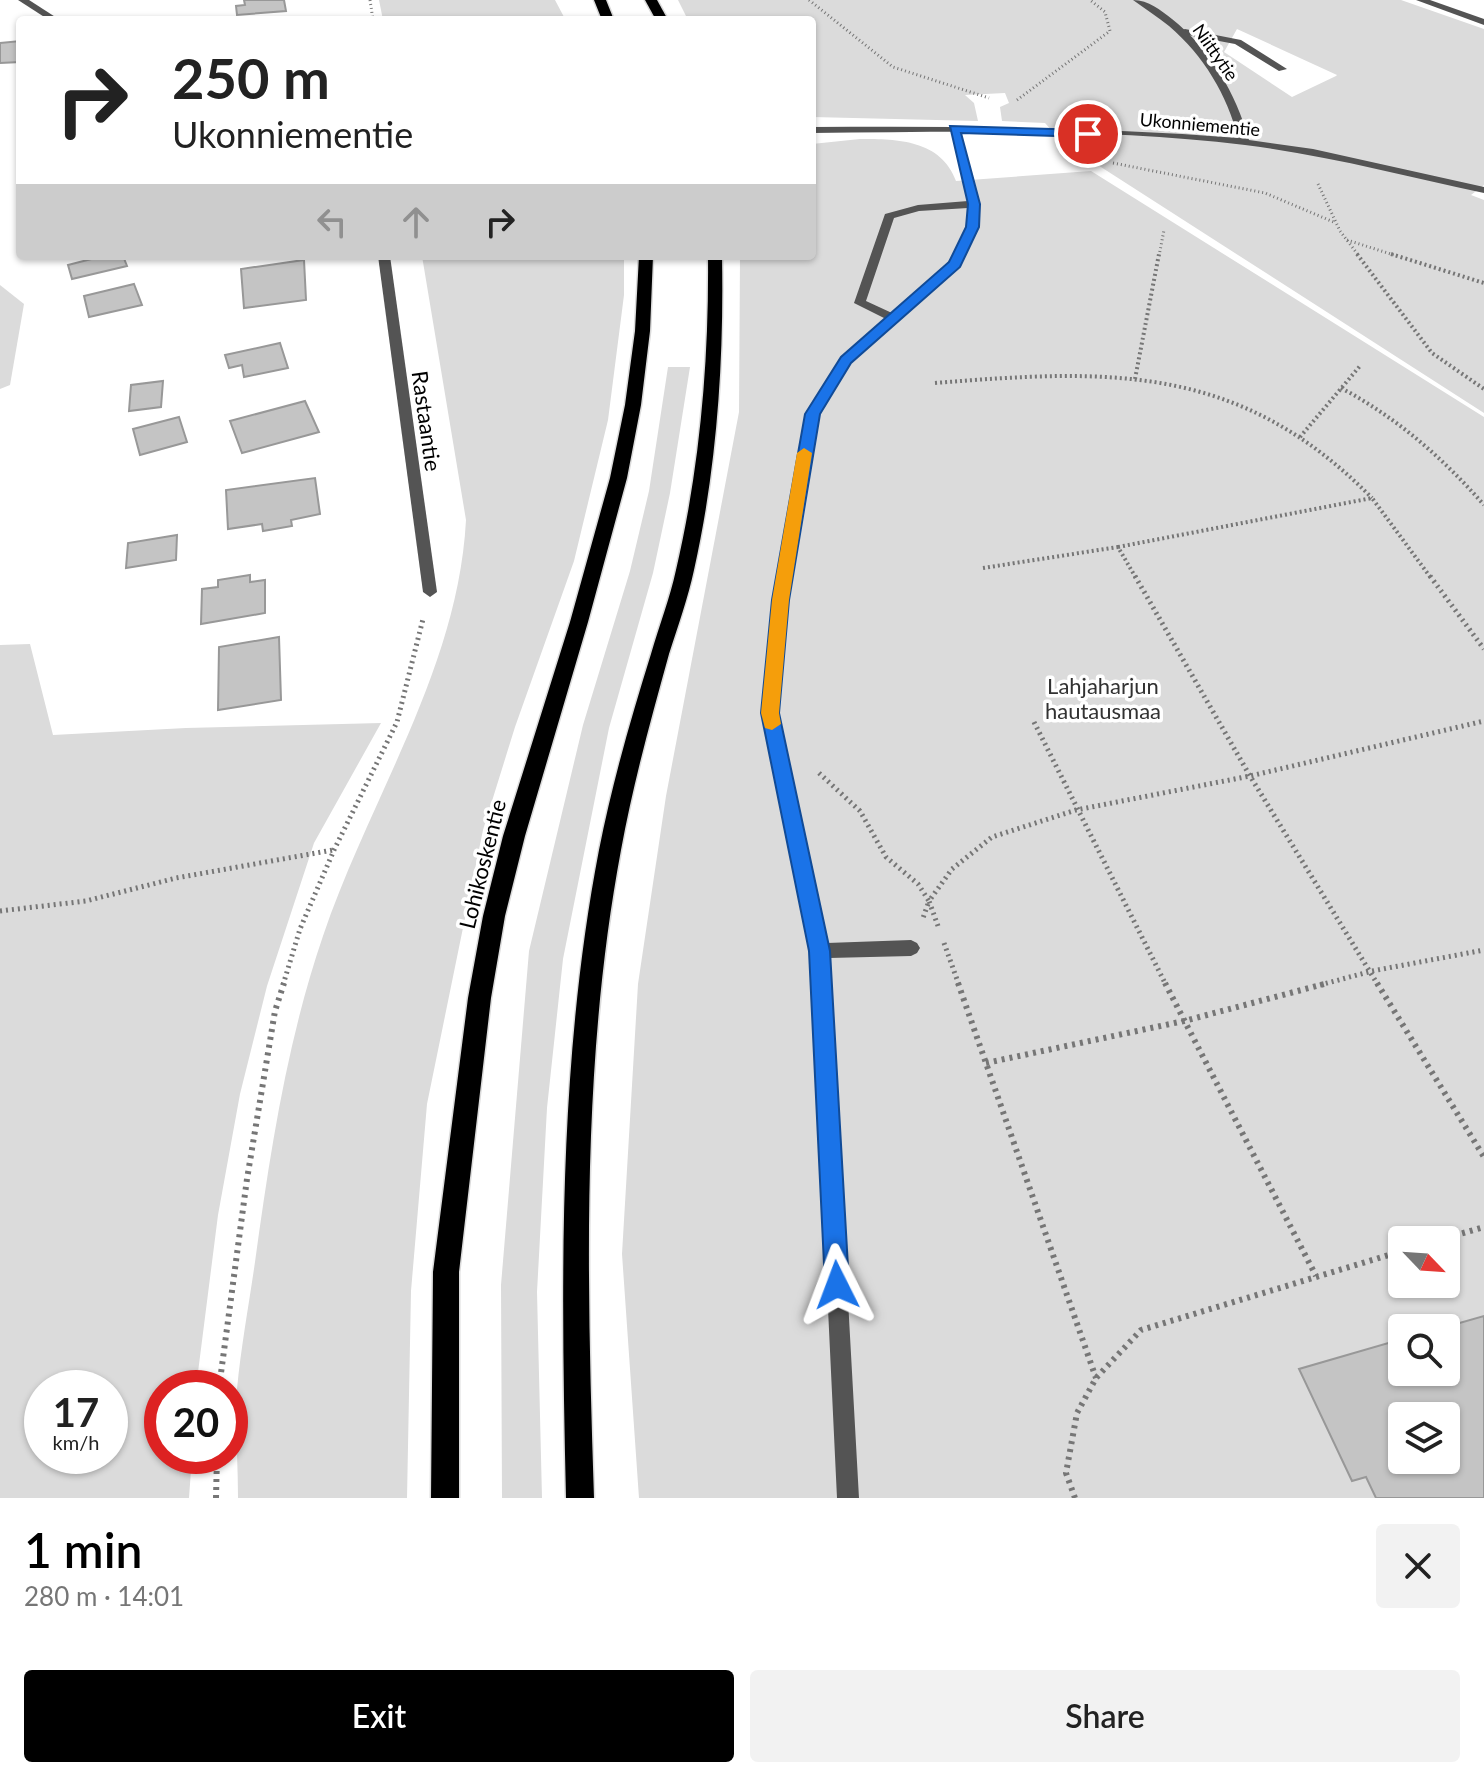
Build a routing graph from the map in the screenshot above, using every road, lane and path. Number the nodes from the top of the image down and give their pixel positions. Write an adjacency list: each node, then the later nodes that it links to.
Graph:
1 (23, 0): 6 (street)
2 (809, 0): 13 (path)
3 (1090, 0): 10 (path)
4 (1138, 0): 8 (street, Niittytie)
5 (1421, 0): 7 (street)
6 (49, 16)
7 (1484, 22)
8 (1185, 32): 9 (street); 15 (street, Niittytie)
9 (1282, 69)
10 (1016, 101)
11 (954, 129): 12 (street, Ukonniementie); 13 (street, Ukonniementie); 18 (street)
12 (816, 130)
13 (993, 130): 14 (street, Ukonniementie)
14 (1059, 133): 15 (street, Ukonniementie); 19 (path)
15 (1244, 142): 16 (street, Ukonniementie)
16 (1313, 152): 17 (street, Ukonniementie); 19 (path)
17 (1484, 190)
18 (974, 204): 26 (street); 26 (street)
19 (1336, 223): 21 (path)
20 (1164, 230): 28 (path)
21 (1346, 240): 25 (path); 31 (path)
22 (385, 260): 37 (street, Rastaantie)
23 (646, 260): 62 (main road, Lohikoskentie)
24 (715, 260): 63 (main road)
25 (1484, 283)
26 (894, 318): 49 (street)
27 (1360, 366): 30 (path)
28 (1135, 379): 29 (path); 32 (path)
29 (935, 383)
30 (1341, 388): 32 (path); 34 (path)
31 (1484, 389)
32 (1300, 437): 33 (path)
33 (1372, 498): 35 (path); 38 (path)
34 (1484, 505)
35 (1118, 547): 36 (path); 42 (path)
36 (983, 568)
37 (430, 592): 44 (path)
38 (1484, 649)
39 (1484, 721): 42 (path)
40 (1034, 722): 43 (path)
41 (810, 761): 45 (path)
42 (1250, 776): 43 (path); 50 (path)
43 (1076, 810): 45 (path); 51 (path)
44 (334, 850): 46 (path); 58 (path)
45 (929, 901): 47 (path); 52 (path)
46 (0, 911)
47 (911, 948): 49 (street)
48 (1484, 950): 50 (path)
49 (820, 951): 64 (street)
50 (1372, 971): 51 (path); 53 (path)
51 (1184, 1021): 52 (path); 57 (path)
52 (986, 1063): 59 (path)
53 (1484, 1157)
54 (1484, 1227): 55 (path)
55 (1460, 1234)
56 (1388, 1255): 57 (path)
57 (1316, 1276): 59 (path)
58 (221, 1370)
59 (1096, 1378): 65 (path)
60 (217, 1474): 61 (path)
61 (216, 1498)
62 (445, 1498)
63 (580, 1498)
64 (848, 1498)
65 (1075, 1498)

